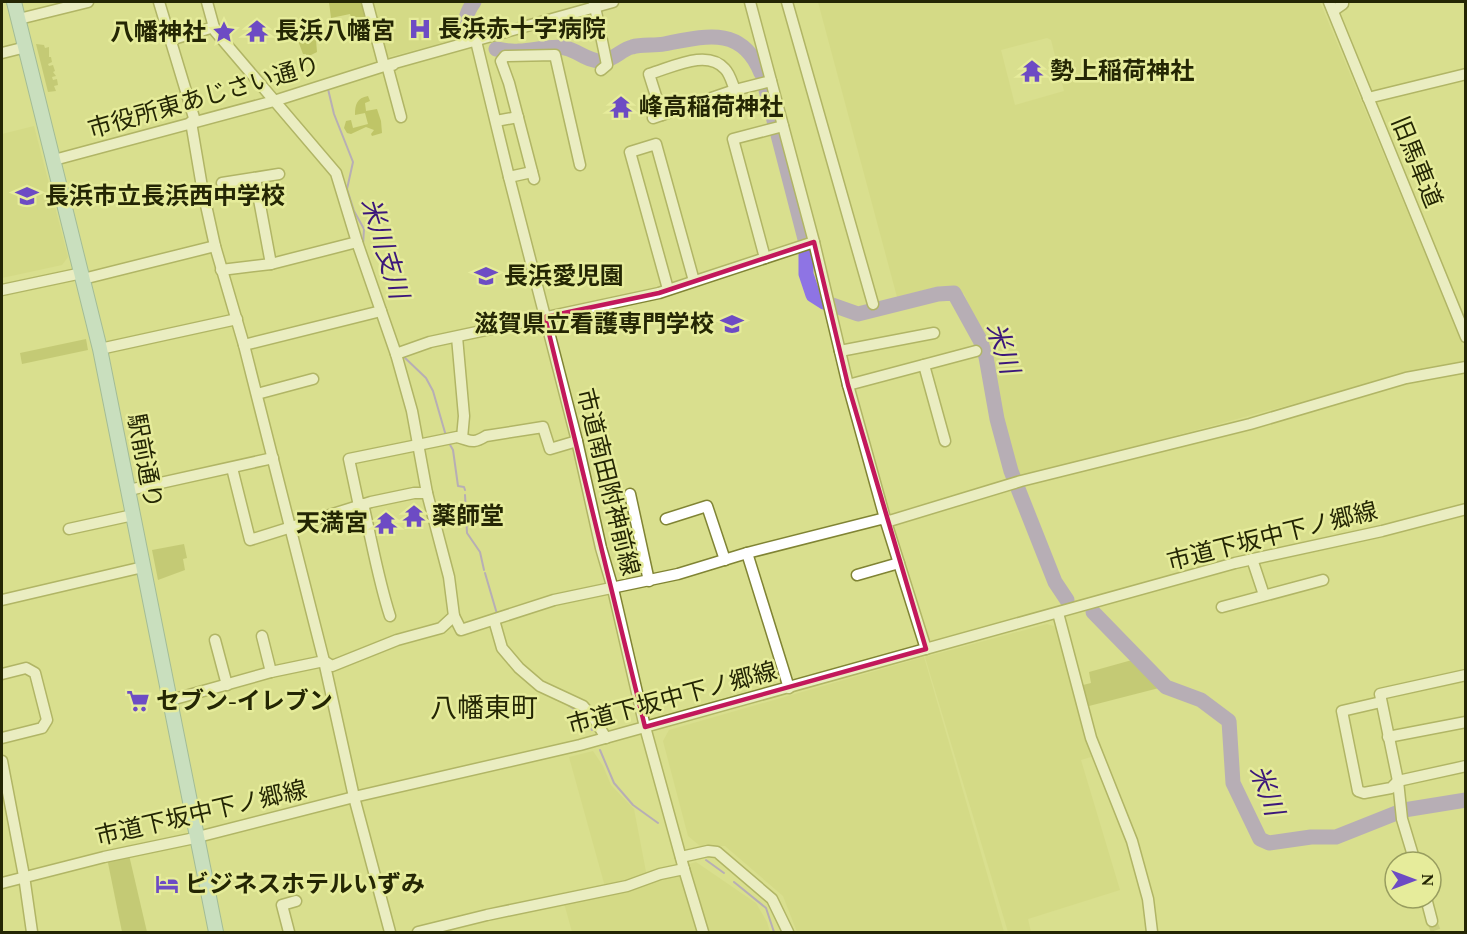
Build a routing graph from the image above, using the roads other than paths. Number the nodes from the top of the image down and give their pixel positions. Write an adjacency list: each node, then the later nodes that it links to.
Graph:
1 (14, 2): 12 (main road, 駅前通り)
2 (88, 2): 12 (street)
3 (159, 2): 14 (street)
4 (207, 2): 13 (street)
5 (367, 2): 19 (street)
6 (613, 2): 10 (street, 市役所東あじさい通り)
7 (750, 2): 21 (street)
8 (787, 2): 46 (street)
9 (1343, 2): 11 (street)
10 (594, 4): 16 (street, 市役所東あじさい通り); 18 (street)
11 (1331, 6): 23 (street, 旧馬車道)
12 (19, 19): 15 (main road, 駅前通り)
13 (214, 27): 14 (street); 24 (street)
14 (170, 40): 28 (street)
15 (26, 47): 17 (street); 30 (main road, 駅前通り)
16 (477, 47): 19 (street, 市役所東あじさい通り); 19 (street); 27 (street, 市道南田附神前線)
17 (2, 53)
18 (605, 64)
19 (385, 66): 24 (street, 市役所東あじさい通り); 25 (street)
20 (1466, 74): 23 (street)
21 (771, 81): 22 (street); 29 (street)
22 (735, 90): 22 (street)
23 (1368, 98): 52 (street, 旧馬車道)
24 (274, 101): 28 (street, 市役所東あじさい通り); 36 (street)
25 (401, 117)
26 (518, 117): 27 (street); 31 (street); 33 (street)
27 (496, 121): 33 (street, 市道南田附神前線)
28 (193, 122): 30 (street, 市役所東あじさい通り); 38 (street)
29 (783, 126): 37 (street); 39 (street)
30 (54, 160): 42 (main road, 駅前通り)
31 (580, 165)
32 (279, 174): 34 (street)
33 (508, 177): 48 (street, 市道南田附神前線)
34 (255, 178): 35 (street); 40 (street)
35 (222, 183)
36 (357, 242): 40 (street); 47 (street)
37 (814, 242): 39 (street); 55 (street)
38 (215, 246): 41 (street); 42 (street)
39 (765, 258): 43 (street)
40 (271, 264): 41 (street)
41 (221, 270): 49 (street)
42 (82, 276): 44 (street); 54 (main road, 駅前通り)
43 (694, 281): 45 (street); 45 (street)
44 (2, 290)
45 (668, 290): 48 (street)
46 (873, 304)
47 (381, 310): 53 (street); 57 (street)
48 (545, 317): 51 (street); 64 (street, 市道南田附神前線)
49 (237, 319): 53 (street); 54 (street)
50 (934, 333): 55 (street)
51 (458, 337): 57 (street); 63 (street)
52 (1466, 337)
53 (244, 345): 62 (street)
54 (100, 350): 69 (main road, 駅前通り)
55 (840, 351): 61 (street)
56 (976, 351): 58 (street)
57 (396, 354): 66 (street)
58 (924, 365): 61 (street); 65 (street)
59 (1466, 367): 76 (street)
60 (313, 379): 62 (street)
61 (848, 385): 76 (street)
62 (257, 394): 67 (street)
63 (462, 438): 64 (street); 66 (street)
64 (577, 441): 87 (street, 市道南田附神前線)
65 (945, 441)
66 (418, 444): 70 (street); 72 (street)
67 (273, 458): 68 (street); 77 (street)
68 (232, 468): 69 (street); 77 (street)
69 (129, 490): 74 (main road, 駅前通り)
70 (427, 493): 72 (street); 93 (street)
71 (630, 494): 86 (street)
72 (361, 505): 77 (street); 92 (street)
73 (1466, 509): 80 (street, 市道下坂中下ノ郷線)
74 (133, 515): 78 (street); 83 (main road, 駅前通り)
75 (666, 519): 81 (street)
76 (886, 520): 79 (street); 82 (street)
77 (292, 527): 98 (street)
78 (69, 529)
79 (747, 553): 81 (street); 103 (street)
80 (1252, 559): 88 (street); 91 (street, 市道下坂中下ノ郷線)
81 (725, 560): 86 (street)
82 (899, 564): 84 (street); 97 (street)
83 (143, 567): 89 (street); 104 (main road, 駅前通り)
84 (857, 575)
85 (1323, 580): 88 (street)
86 (649, 581): 87 (street)
87 (613, 589): 94 (street); 107 (street, 市道南田附神前線)
88 (1264, 596): 90 (street)
89 (2, 600)
90 (1222, 607)
91 (1058, 613): 97 (street, 市道下坂中下ノ郷線); 131 (street)
92 (390, 616)
93 (454, 616): 94 (street); 98 (street)
94 (494, 620): 110 (street)
95 (262, 636): 99 (street)
96 (215, 640): 102 (street)
97 (926, 649): 103 (street, 市道下坂中下ノ郷線)
98 (324, 661): 99 (street); 114 (street)
99 (271, 672): 102 (street)
100 (2, 674): 109 (street)
101 (1466, 675): 105 (street)
102 (227, 685): 104 (street)
103 (789, 688): 107 (street, 市道下坂中下ノ郷線)
104 (171, 700): 115 (main road, 駅前通り)
105 (1381, 702): 108 (street); 113 (street)
106 (1466, 722): 108 (street)
107 (645, 727): 110 (street, 市道下坂中下ノ郷線); 117 (street, 市道南田附神前線)
108 (1388, 737): 113 (street)
109 (2, 738)
110 (606, 738): 114 (street, 市道下坂中下ノ郷線)
111 (2, 761): 119 (street)
112 (1466, 766): 113 (street)
113 (1398, 781): 116 (street)
114 (354, 797): 115 (street, 市道下坂中下ノ郷線); 127 (street)
115 (198, 837): 119 (street, 市道下坂中下ノ郷線); 125 (main road, 駅前通り)
116 (1412, 850)
117 (681, 856): 118 (street, 市道南田附神前線); 130 (street)
118 (684, 869): 128 (street); 129 (street, 市道南田附神前線)
119 (24, 876): 120 (street, 市道下坂中下ノ郷線); 124 (street)
120 (2, 883)
121 (296, 901): 126 (street)
122 (1429, 910): 123 (street)
123 (1432, 921)
124 (32, 933)
125 (216, 933)
126 (289, 933)
127 (390, 933)
128 (418, 933)
129 (703, 933)
130 (788, 933)
131 (1152, 933)

